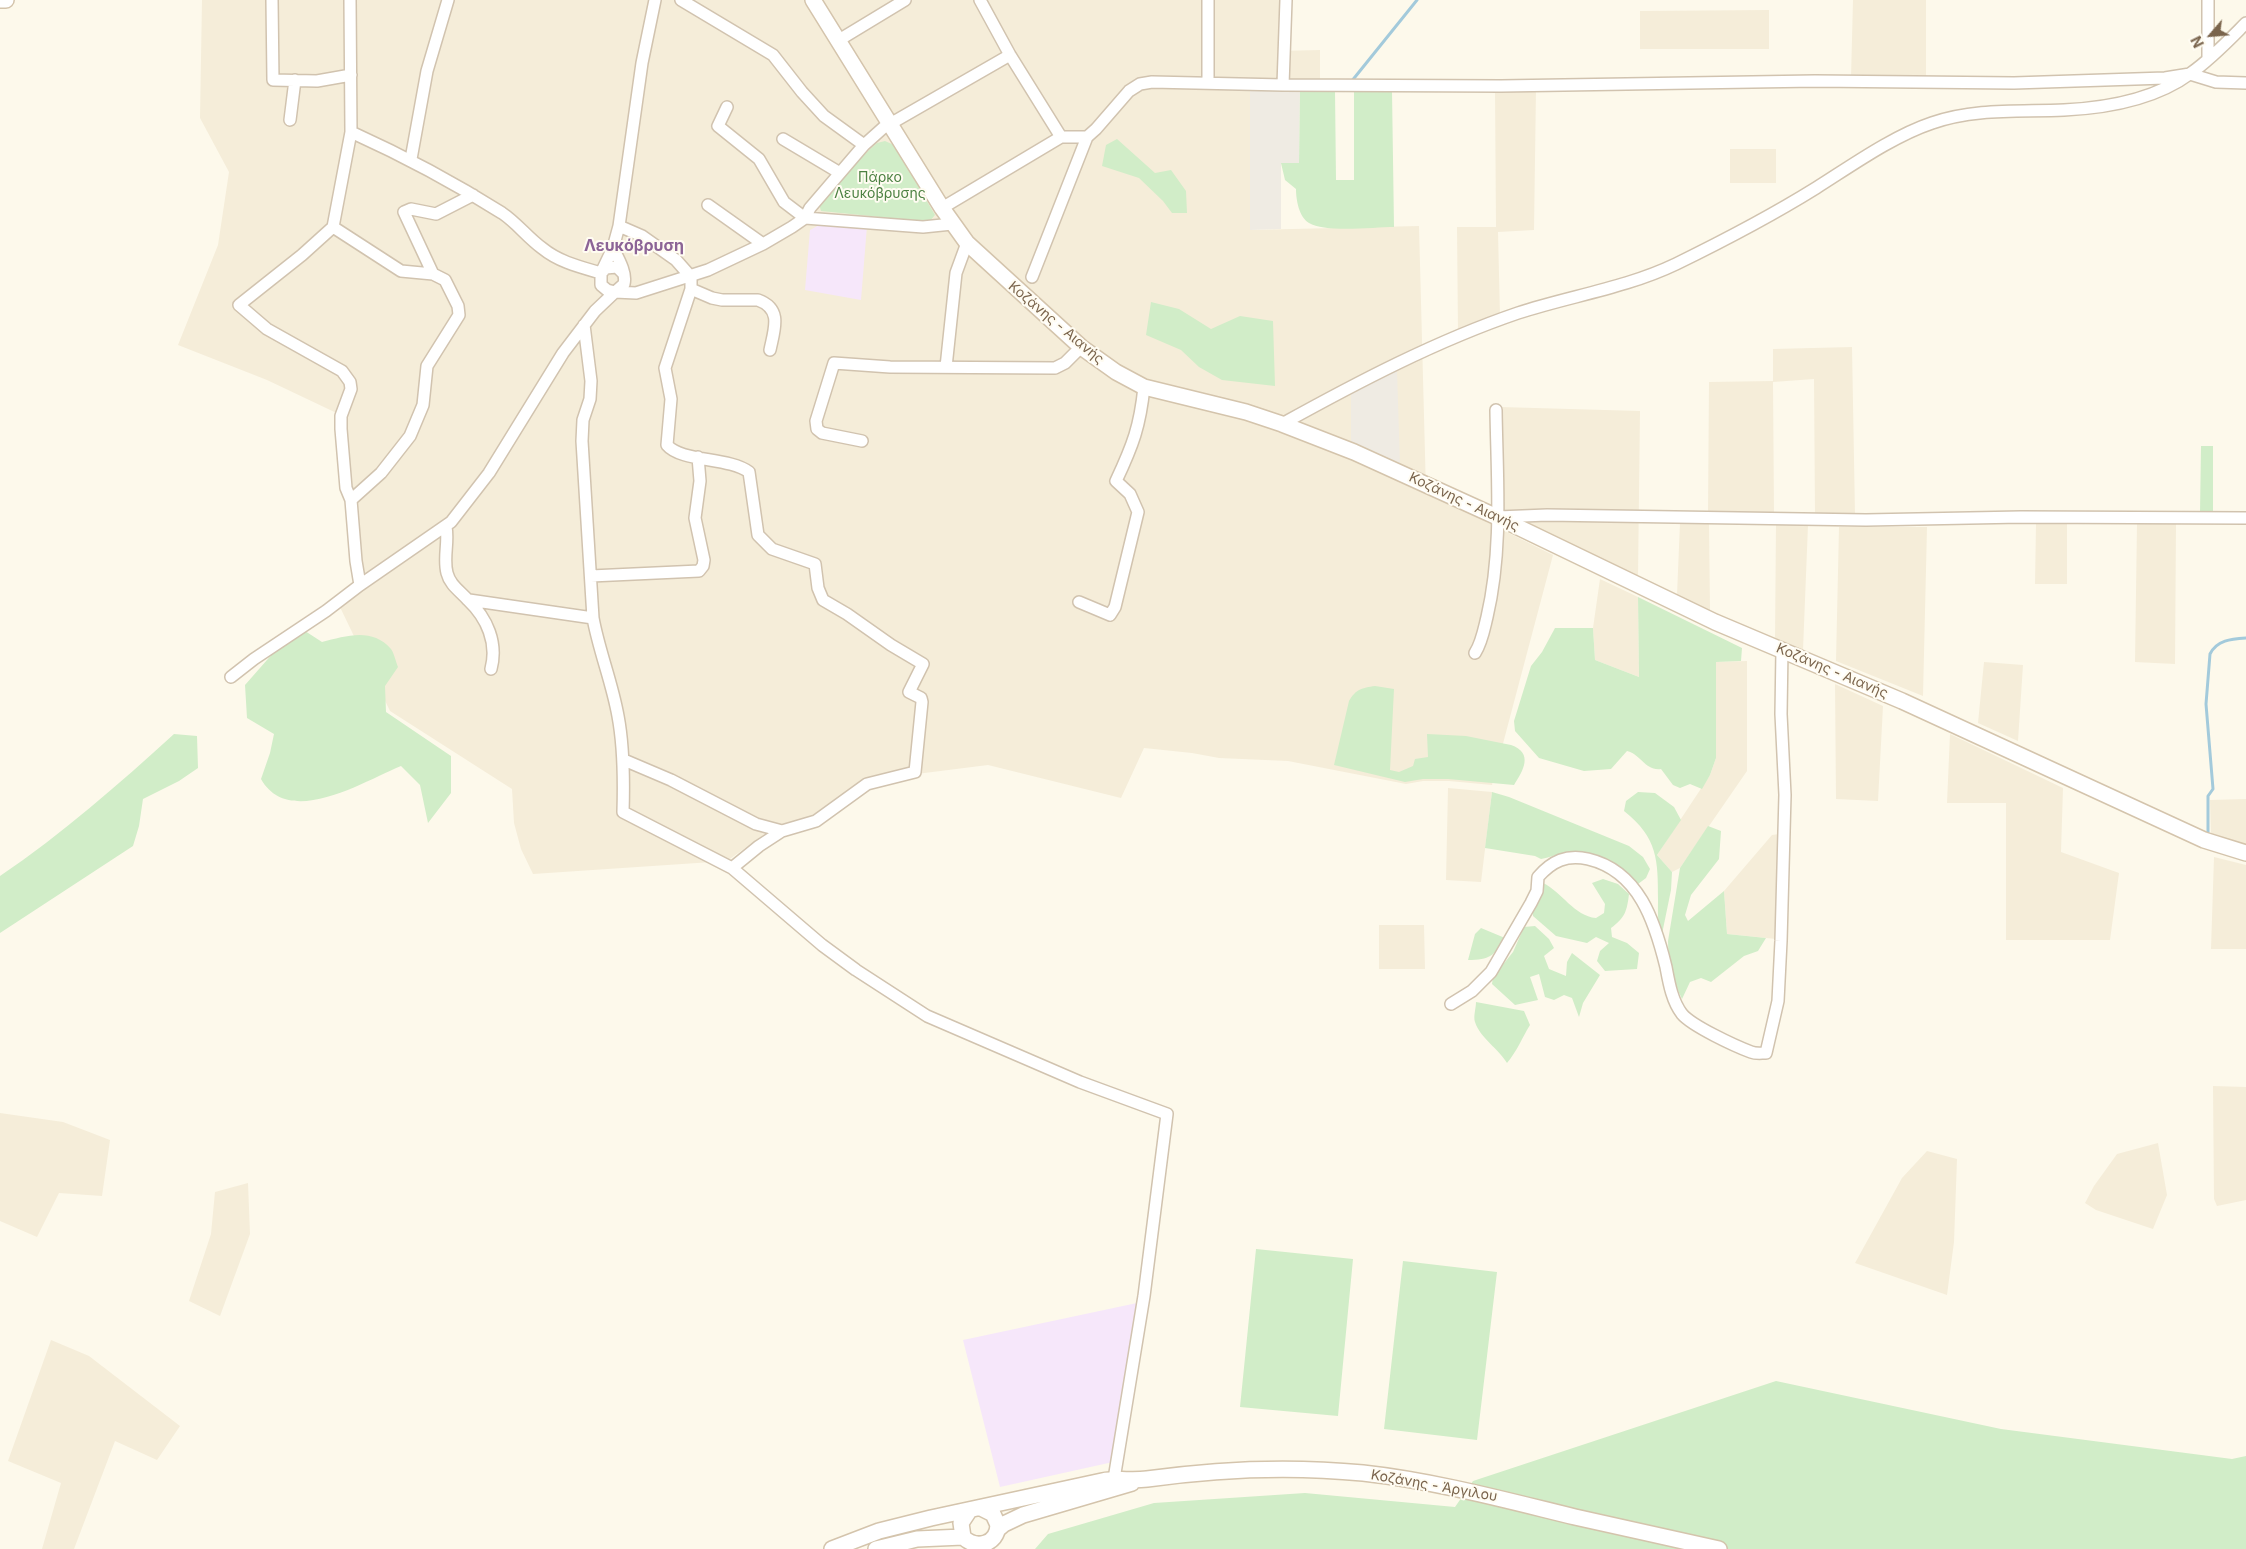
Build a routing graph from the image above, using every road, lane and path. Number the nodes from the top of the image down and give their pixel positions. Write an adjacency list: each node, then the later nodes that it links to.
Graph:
1 (0, 0): 2 (main road)
2 (6, 0)
3 (272, 0): 20 (street)
4 (350, 0): 19 (street)
5 (448, 0): 32 (street)
6 (655, 0): 40 (street)
7 (681, 0): 31 (street)
8 (813, 0): 15 (main road, Κοζάνης - Αιανής)
9 (905, 0): 15 (street)
10 (980, 0): 16 (street)
11 (1208, 0): 21 (street)
12 (1286, 0): 23 (street)
13 (2208, 0): 17 (street)
14 (2246, 23): 17 (street)
15 (838, 40): 26 (main road, Κοζάνης - Αιανής)
16 (1010, 55): 26 (street); 28 (street)
17 (2208, 59): 18 (street)
18 (2190, 74): 22 (street); 23 (street); 59 (street)
19 (351, 75): 20 (street); 27 (street)
20 (295, 80): 25 (street)
21 (1208, 83): 23 (street); 29 (street)
22 (2246, 83)
23 (1283, 85)
24 (728, 107): 37 (street)
25 (290, 120)
26 (890, 123): 31 (street); 36 (main road, Κοζάνης - Αιανής)
27 (351, 132): 32 (street); 39 (street)
28 (1061, 137): 29 (street); 36 (street)
29 (1087, 137): 48 (street)
30 (783, 139): 33 (street)
31 (864, 145): 33 (street)
32 (411, 159): 34 (street)
33 (840, 173): 37 (street)
34 (473, 195): 44 (street); 46 (street)
35 (708, 205): 42 (street)
36 (942, 208): 38 (main road, Κοζάνης - Αιανής)
37 (805, 218): 38 (street); 42 (street)
38 (952, 224): 41 (main road, Κοζάνης - Αιανής)
39 (332, 226): 44 (street); 62 (street)
40 (619, 226): 43 (street); 47 (street)
41 (967, 243): 54 (main road, Κοζάνης - Αιανής); 56 (street)
42 (763, 244): 47 (street)
43 (613, 248): 45 (street); 46 (street)
44 (433, 274): 62 (street)
45 (624, 275): 46 (street); 50 (street); 51 (street)
46 (600, 277): 50 (street); 52 (street)
47 (691, 277): 49 (street); 51 (street)
48 (1032, 278)
49 (691, 289): 55 (street); 61 (street)
50 (614, 292): 51 (street); 52 (street)
51 (628, 292)
52 (595, 311): 53 (street)
53 (584, 324): 65 (street); 66 (street)
54 (1081, 347): 56 (street); 57 (main road, Κοζάνης - Αιανής)
55 (770, 350)
56 (946, 367): 60 (street)
57 (1144, 386): 59 (main road, Κοζάνης - Αιανής); 69 (street)
58 (1496, 410): 63 (street)
59 (1282, 424): 63 (main road, Κοζάνης - Αιανής)
60 (862, 440)
61 (698, 457): 66 (street); 76 (street)
62 (351, 500): 67 (street)
63 (1497, 517): 64 (street); 71 (main road, Κοζάνης - Αιανής); 72 (street)
64 (2246, 518)
65 (446, 527): 67 (street); 68 (street)
66 (591, 576): 70 (street)
67 (360, 585): 74 (street)
68 (468, 600): 70 (street); 73 (street)
69 (1079, 602)
70 (593, 618): 75 (street)
71 (1782, 650): 77 (main road, Κοζάνης - Αιανής); 79 (street)
72 (1475, 653)
73 (491, 669)
74 (231, 677)
75 (624, 760): 76 (street); 78 (street)
76 (782, 831): 78 (street)
77 (2246, 854)
78 (732, 868): 80 (street)
79 (1451, 1004)
80 (1114, 1479): 81 (main road, Κοζάνης - Άργιλου); 82 (main road, Κοζάνης - Άργιλου)
81 (1144, 1479): 83 (main road, Κοζάνης - Άργιλου); 87 (main road, Κοζάνης - Άργιλου)
82 (975, 1510): 83 (main road); 84 (main road); 85 (main road, Κοζάνης - Άργιλου)
83 (997, 1538): 84 (main road, Κοζάνης - Άργιλου)
84 (970, 1543): 86 (main road, Κοζάνης - Άργιλου)
85 (832, 1549)
86 (876, 1549)
87 (1719, 1549)

